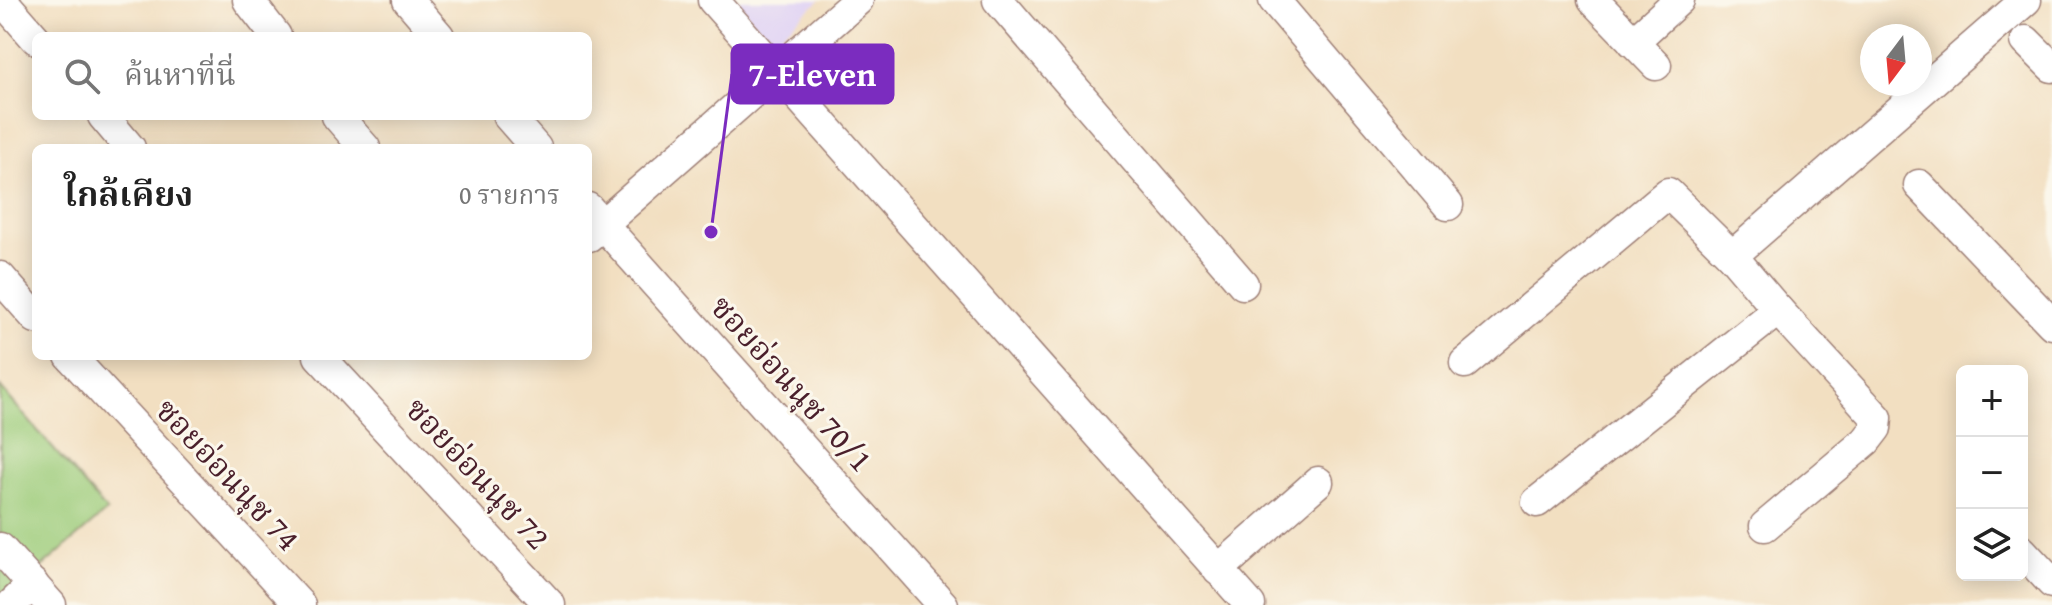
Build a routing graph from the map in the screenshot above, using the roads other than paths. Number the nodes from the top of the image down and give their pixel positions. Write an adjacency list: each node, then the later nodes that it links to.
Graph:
1 (2, 0): 13 (street)
2 (408, 0): 12 (street)
3 (713, 0): 18 (street)
4 (858, 0): 18 (street)
5 (998, 0): 30 (street)
6 (1274, 0): 26 (street)
7 (1593, 0): 15 (street)
8 (1679, 0): 15 (street)
9 (2026, 0): 28 (street)
10 (256, 3): 11 (street)
11 (274, 32)
12 (436, 32)
13 (32, 34)
14 (2026, 41): 17 (street)
15 (1633, 42): 16 (street)
16 (1656, 65)
17 (2052, 67)
18 (777, 72): 27 (street); 42 (street)
19 (106, 120): 22 (street)
20 (340, 120): 23 (street)
21 (512, 120): 24 (street)
22 (127, 144)
23 (362, 144)
24 (532, 144)
25 (1919, 185): 33 (street)
26 (1448, 205)
27 (593, 223): 48 (street, ซอยอ่อนนุช 70/1)
28 (1732, 256): 31 (street); 36 (street)
29 (0, 277): 32 (street)
30 (1243, 284)
31 (1778, 310): 38 (street); 39 (street)
32 (32, 313)
33 (2052, 324)
34 (74, 360): 46 (street, ซอยอ่อนนุช 74)
35 (323, 360): 47 (street, ซอยอ่อนนุช 72)
36 (1465, 363)
37 (1318, 482): 42 (street)
38 (1537, 502)
39 (1765, 526)
40 (0, 548): 44 (street)
41 (2028, 557): 43 (street)
42 (1218, 570): 49 (street)
43 (2052, 583)
44 (42, 594): 45 (street)
45 (11, 605)
46 (300, 605)
47 (550, 605)
48 (943, 605)
49 (1250, 605)

